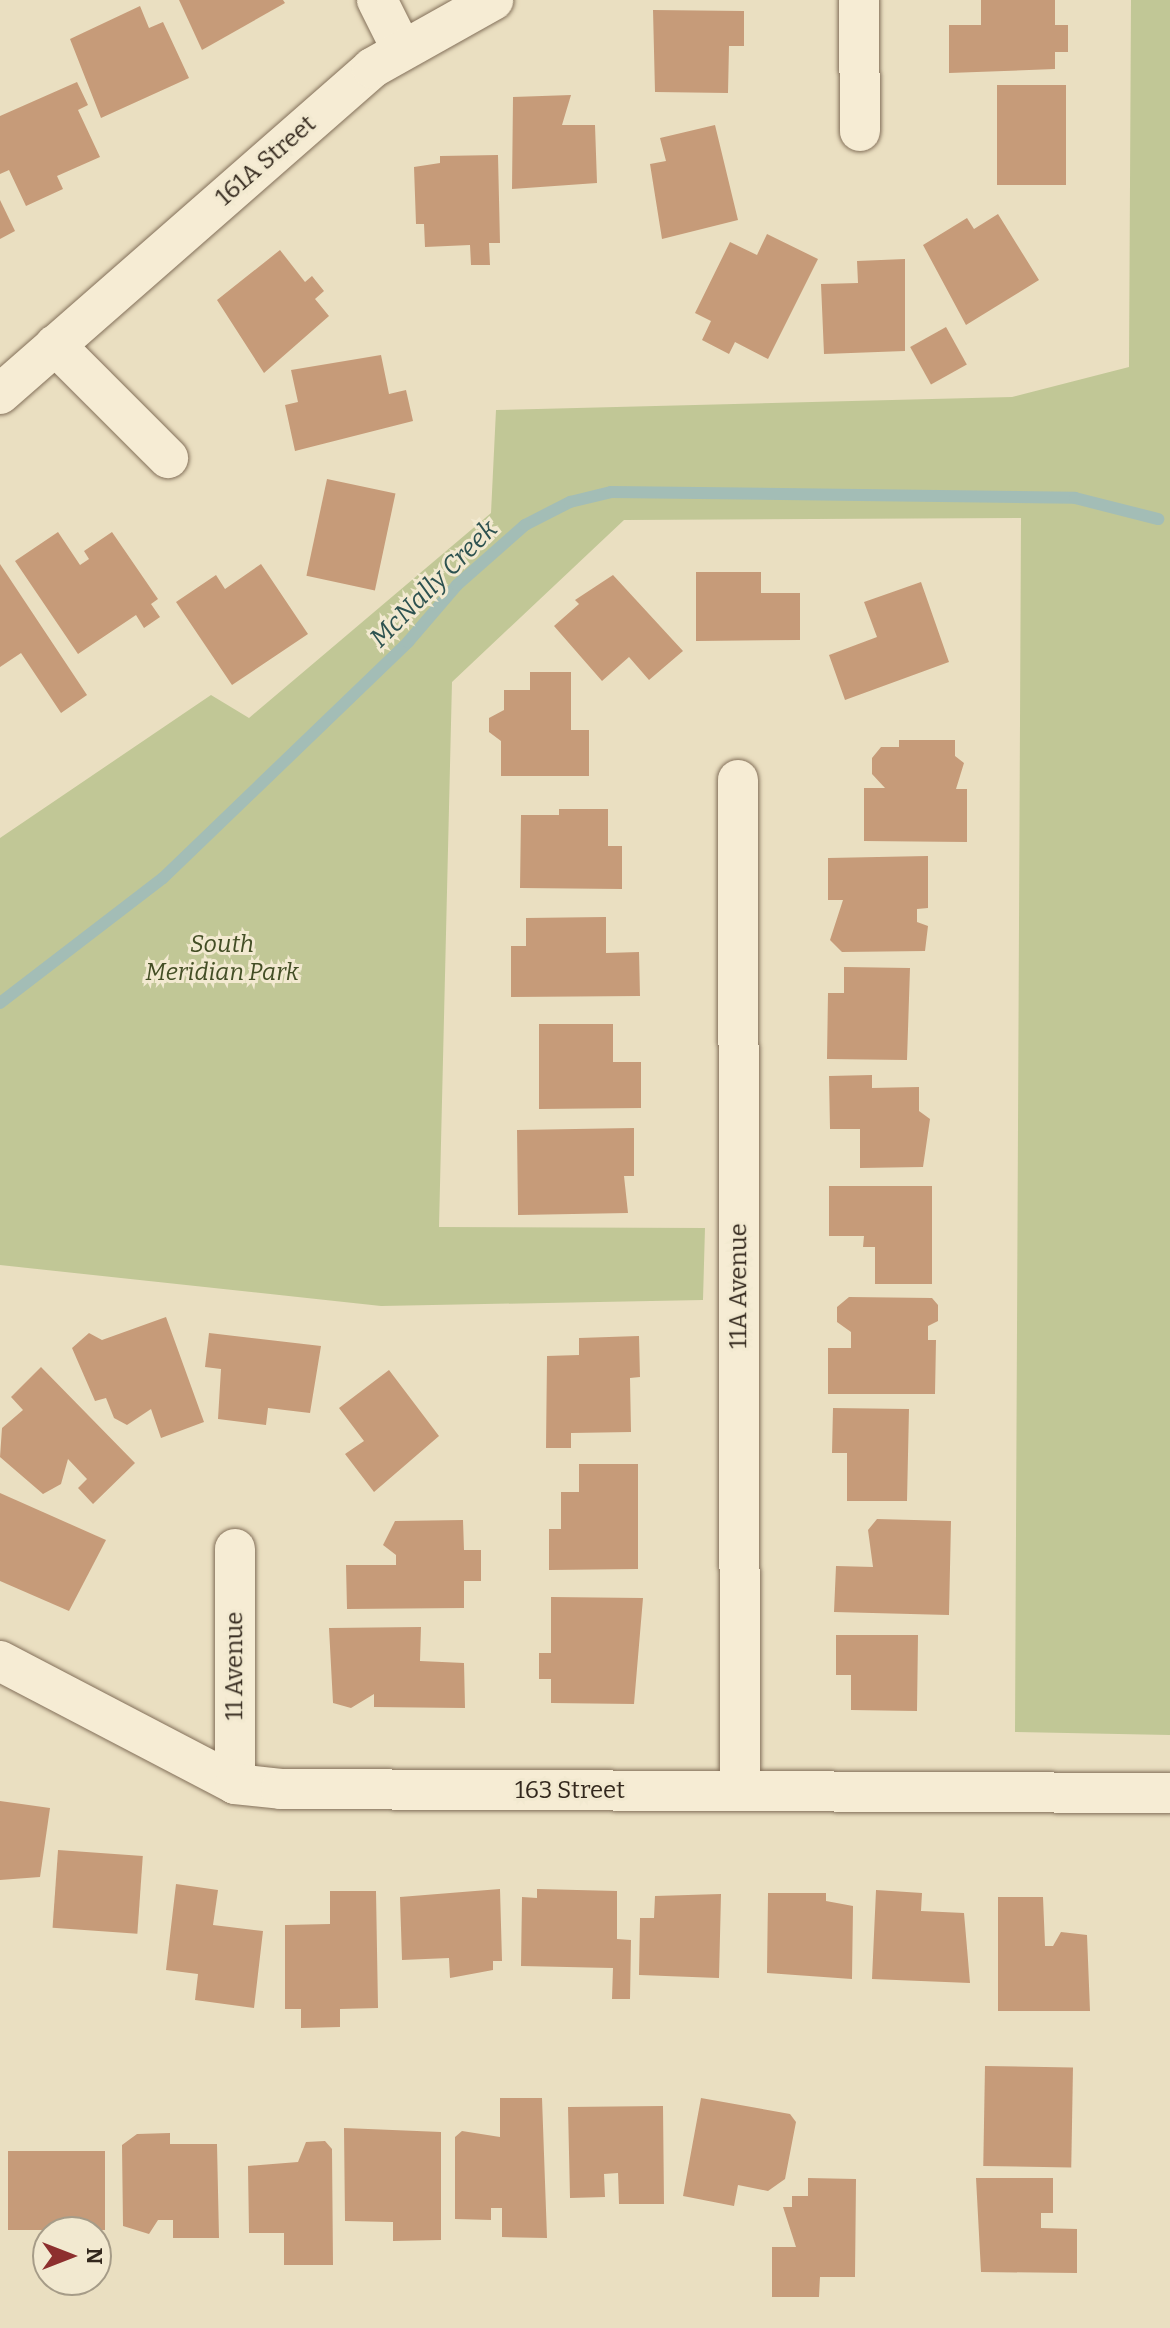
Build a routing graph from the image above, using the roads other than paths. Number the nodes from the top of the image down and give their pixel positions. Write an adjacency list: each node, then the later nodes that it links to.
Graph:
1 (377, 0): 4 (street)
2 (493, 0): 4 (street, 161A Street)
3 (859, 0): 5 (street)
4 (400, 46): 6 (street, 161A Street)
5 (860, 131)
6 (55, 345): 7 (street, 161A Street); 8 (street)
7 (0, 394)
8 (168, 458)
9 (738, 780): 13 (street, 11A Avenue)
10 (235, 1549): 12 (street, 11 Avenue)
11 (0, 1661): 12 (street, 163 Street)
12 (235, 1784): 13 (street, 163 Street)
13 (740, 1791): 14 (street, 163 Street)
14 (1170, 1793)

